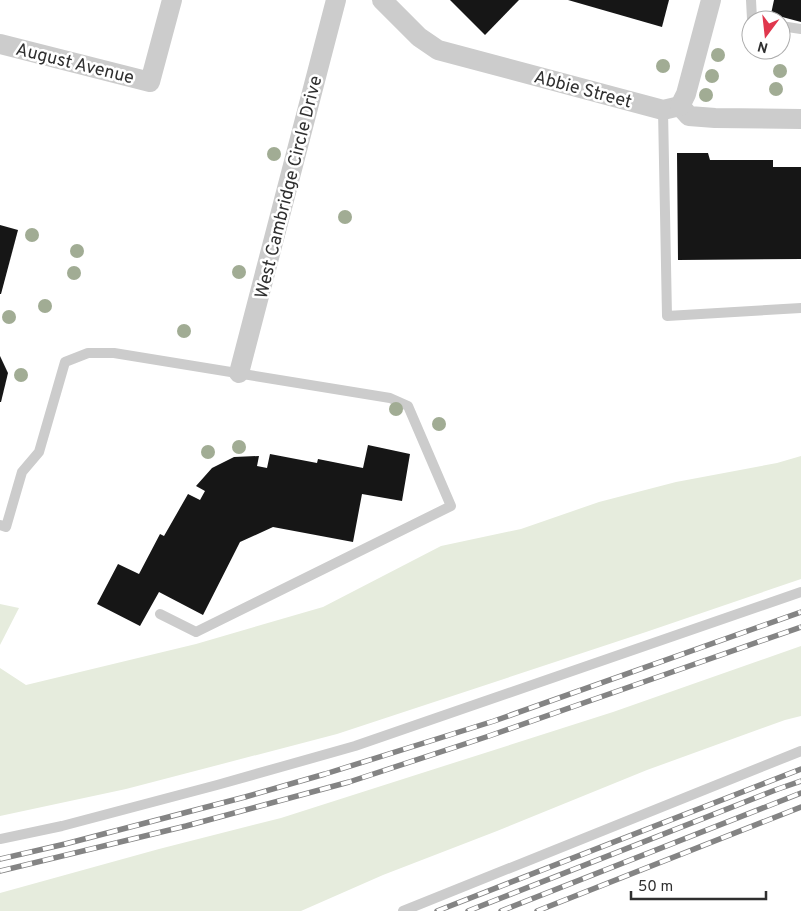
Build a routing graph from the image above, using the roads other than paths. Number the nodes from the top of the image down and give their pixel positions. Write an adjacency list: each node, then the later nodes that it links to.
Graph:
1 (172, 0): 5 (street, August Avenue)
2 (336, 0): 9 (street, West Cambridge Circle Drive)
3 (382, 0): 6 (street, Abbie Street)
4 (711, 0): 6 (street)
5 (0, 44)
6 (671, 108): 7 (street, Abbie Street); 8 (lane)
7 (801, 118)
8 (801, 308)
9 (239, 374): 10 (lane); 12 (lane)
10 (0, 525)
11 (801, 592): 14 (lane)
12 (160, 614)
13 (801, 751): 15 (lane)
14 (0, 839)
15 (403, 911)

